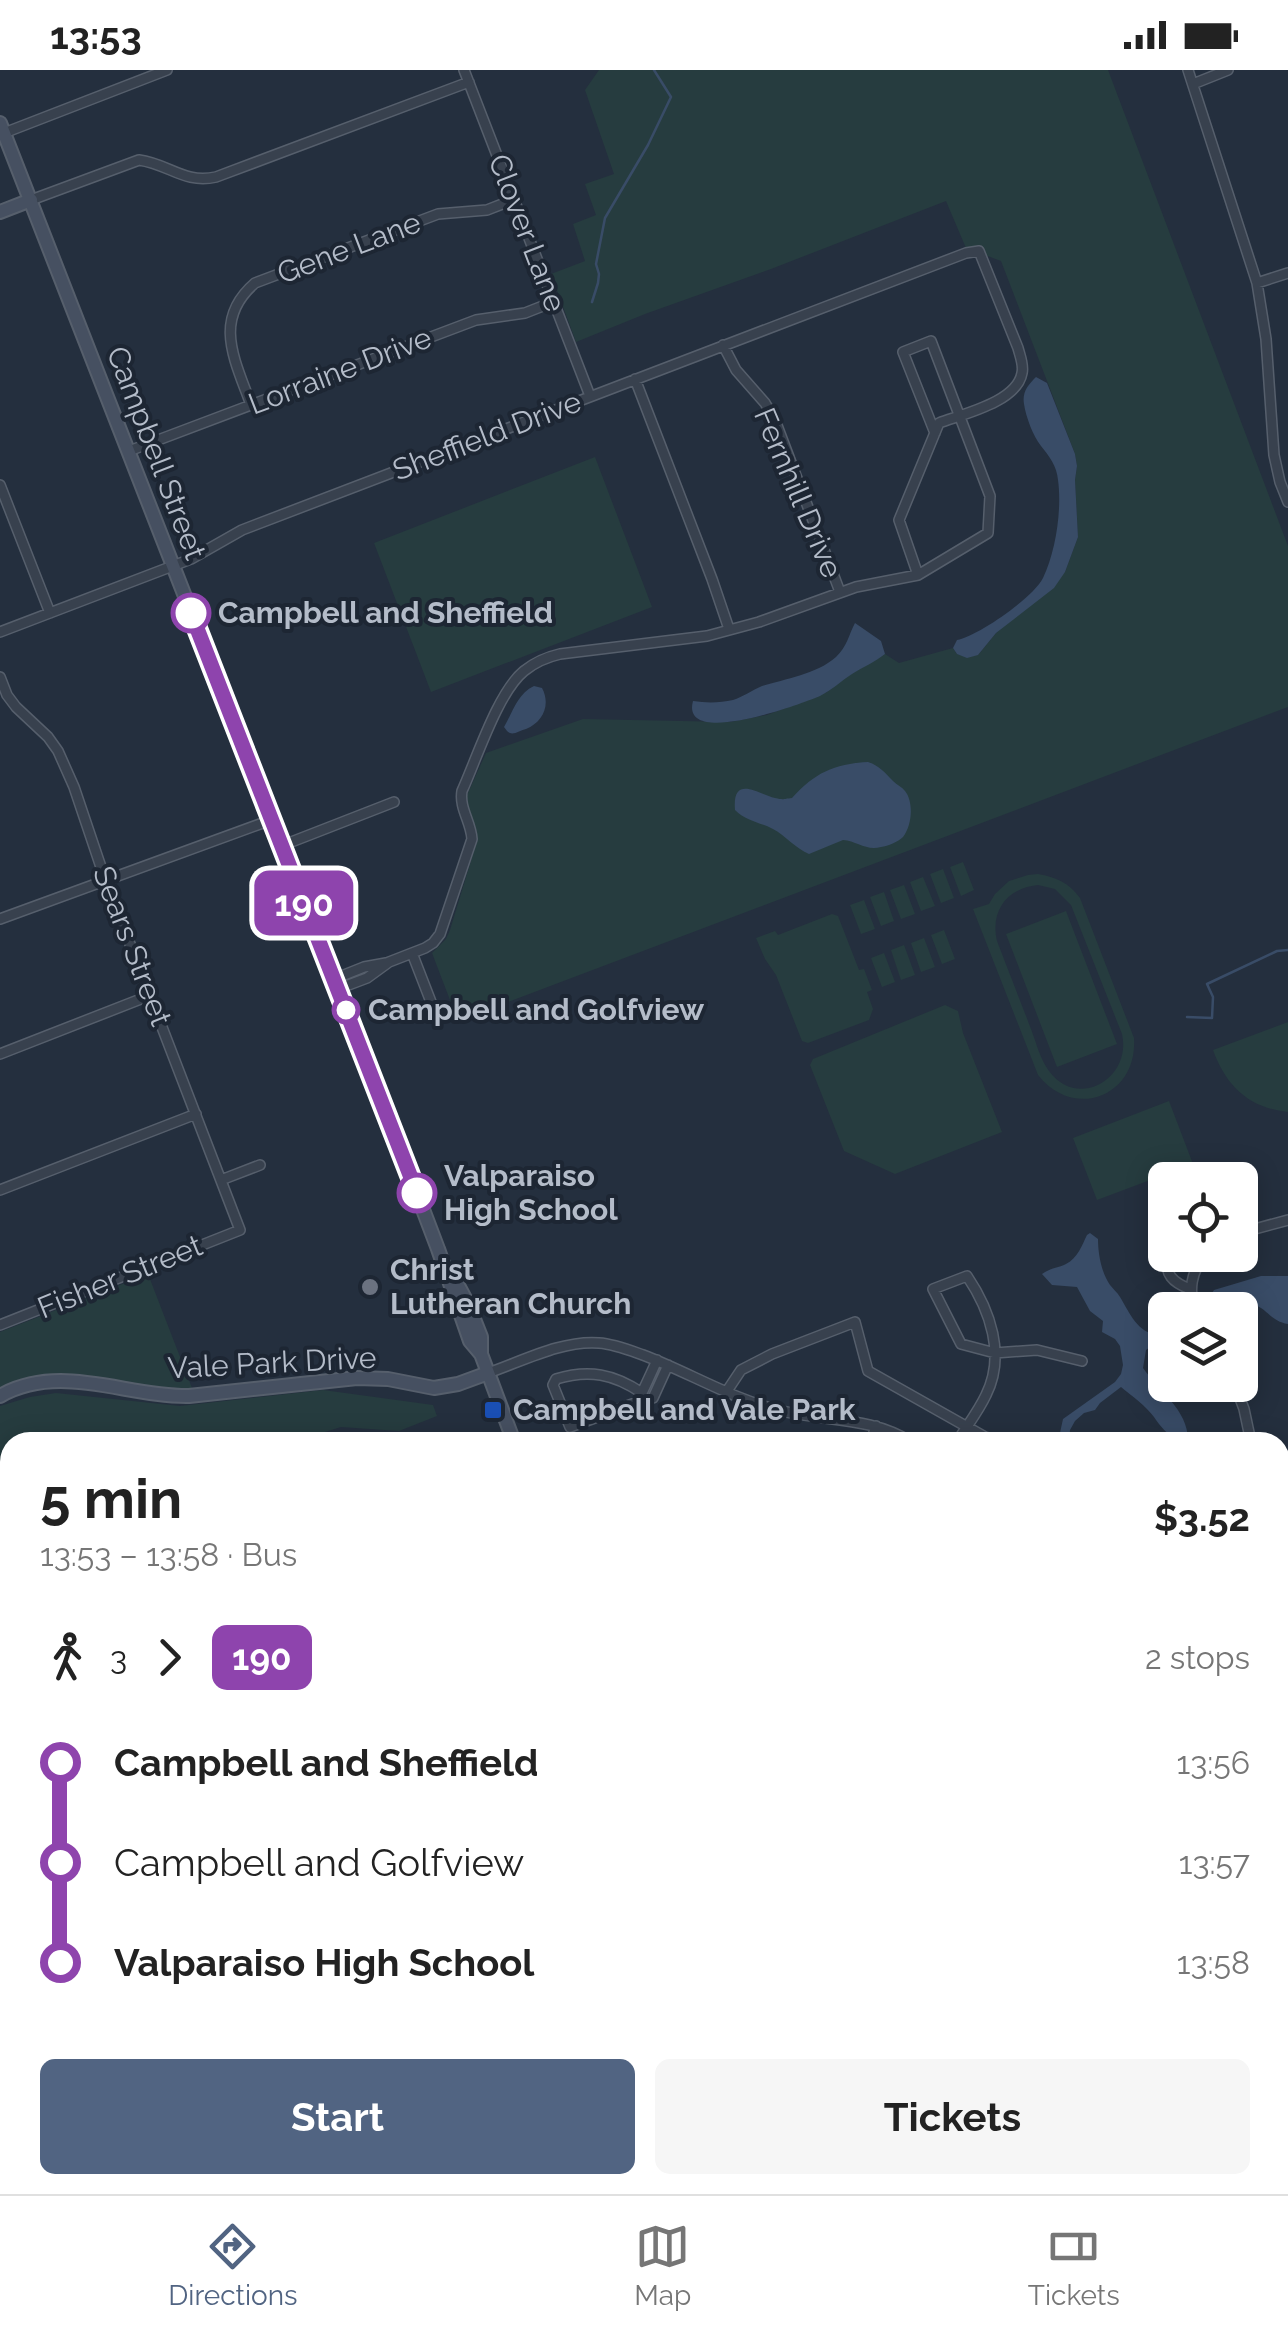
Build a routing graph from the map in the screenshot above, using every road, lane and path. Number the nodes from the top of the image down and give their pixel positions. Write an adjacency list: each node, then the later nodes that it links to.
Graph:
1 (167, 70): 7 (street)
2 (464, 70): 5 (street, Clover Lane)
3 (1188, 70): 6 (street)
4 (1228, 70): 6 (street)
5 (469, 82): 8 (street); 9 (street, Clover Lane)
6 (1193, 84): 12 (street)
7 (2, 128): 8 (main road, Campbell Street)
8 (31, 200): 10 (main road); 20 (main road, Campbell Street)
9 (516, 200): 13 (street, Clover Lane); 17 (street, Gene Lane)
10 (0, 212)
11 (1288, 272): 12 (street)
12 (1257, 282): 23 (street)
13 (553, 302): 16 (street, Clover Lane); 17 (street, Lorraine Drive)
14 (723, 345): 15 (street, Sheffield Drive); 18 (street, Sheffield Drive); 26 (street, Fernhill Drive)
15 (635, 379): 16 (street, Sheffield Drive); 28 (street)
16 (590, 396): 24 (street, Sheffield Drive)
17 (251, 405): 20 (street, Lorraine Drive)
18 (960, 415): 19 (street); 19 (street); 25 (street)
19 (934, 434): 25 (street)
20 (130, 452): 24 (main road, Campbell Street)
21 (0, 485): 22 (street)
22 (3, 500): 27 (street)
23 (1288, 502)
24 (173, 566): 27 (street, Sheffield Drive); 32 (main road, Campbell Street)
25 (918, 575): 26 (street)
26 (840, 592): 28 (street)
27 (50, 613): 29 (street, Sheffield Drive)
28 (728, 629): 36 (street)
29 (0, 632)
30 (0, 677): 34 (street, Sears Street)
31 (394, 802): 33 (street)
32 (271, 820): 33 (main road, Campbell Street); 34 (street)
33 (281, 846): 37 (main road, Campbell Street)
34 (106, 879): 35 (street); 38 (street, Sears Street)
35 (0, 918)
36 (412, 953): 37 (street); 39 (street)
37 (336, 984): 57 (main road, Campbell Street)
38 (151, 995): 40 (street); 41 (street, Sears Street)
39 (438, 1020)
40 (0, 1054)
41 (196, 1114): 43 (street, Sears Street); 44 (street)
42 (260, 1164): 43 (street)
43 (221, 1180): 47 (street, Sears Street)
44 (0, 1190)
45 (1288, 1220): 46 (street)
46 (1258, 1228)
47 (240, 1230): 52 (street, Fisher Street)
48 (1168, 1272): 50 (street)
49 (1194, 1272): 50 (street)
50 (1190, 1289): 51 (street)
51 (1191, 1292)
52 (0, 1324)
53 (995, 1353): 53 (street); 55 (street); 63 (street)
54 (657, 1360): 56 (street); 57 (street); 59 (street)
55 (1082, 1361)
56 (668, 1365): 58 (street); 59 (street)
57 (488, 1373): 60 (main road, Vale Park Drive); 64 (main road, Campbell Street)
58 (727, 1391): 62 (street); 63 (street)
59 (648, 1395): 59 (street)
60 (0, 1396)
61 (1241, 1402): 69 (street)
62 (876, 1426): 65 (street); 66 (street)
63 (967, 1426): 67 (street); 68 (street)
64 (510, 1432)
65 (874, 1432)
66 (893, 1432)
67 (963, 1432)
68 (977, 1432)
69 (1249, 1432)

